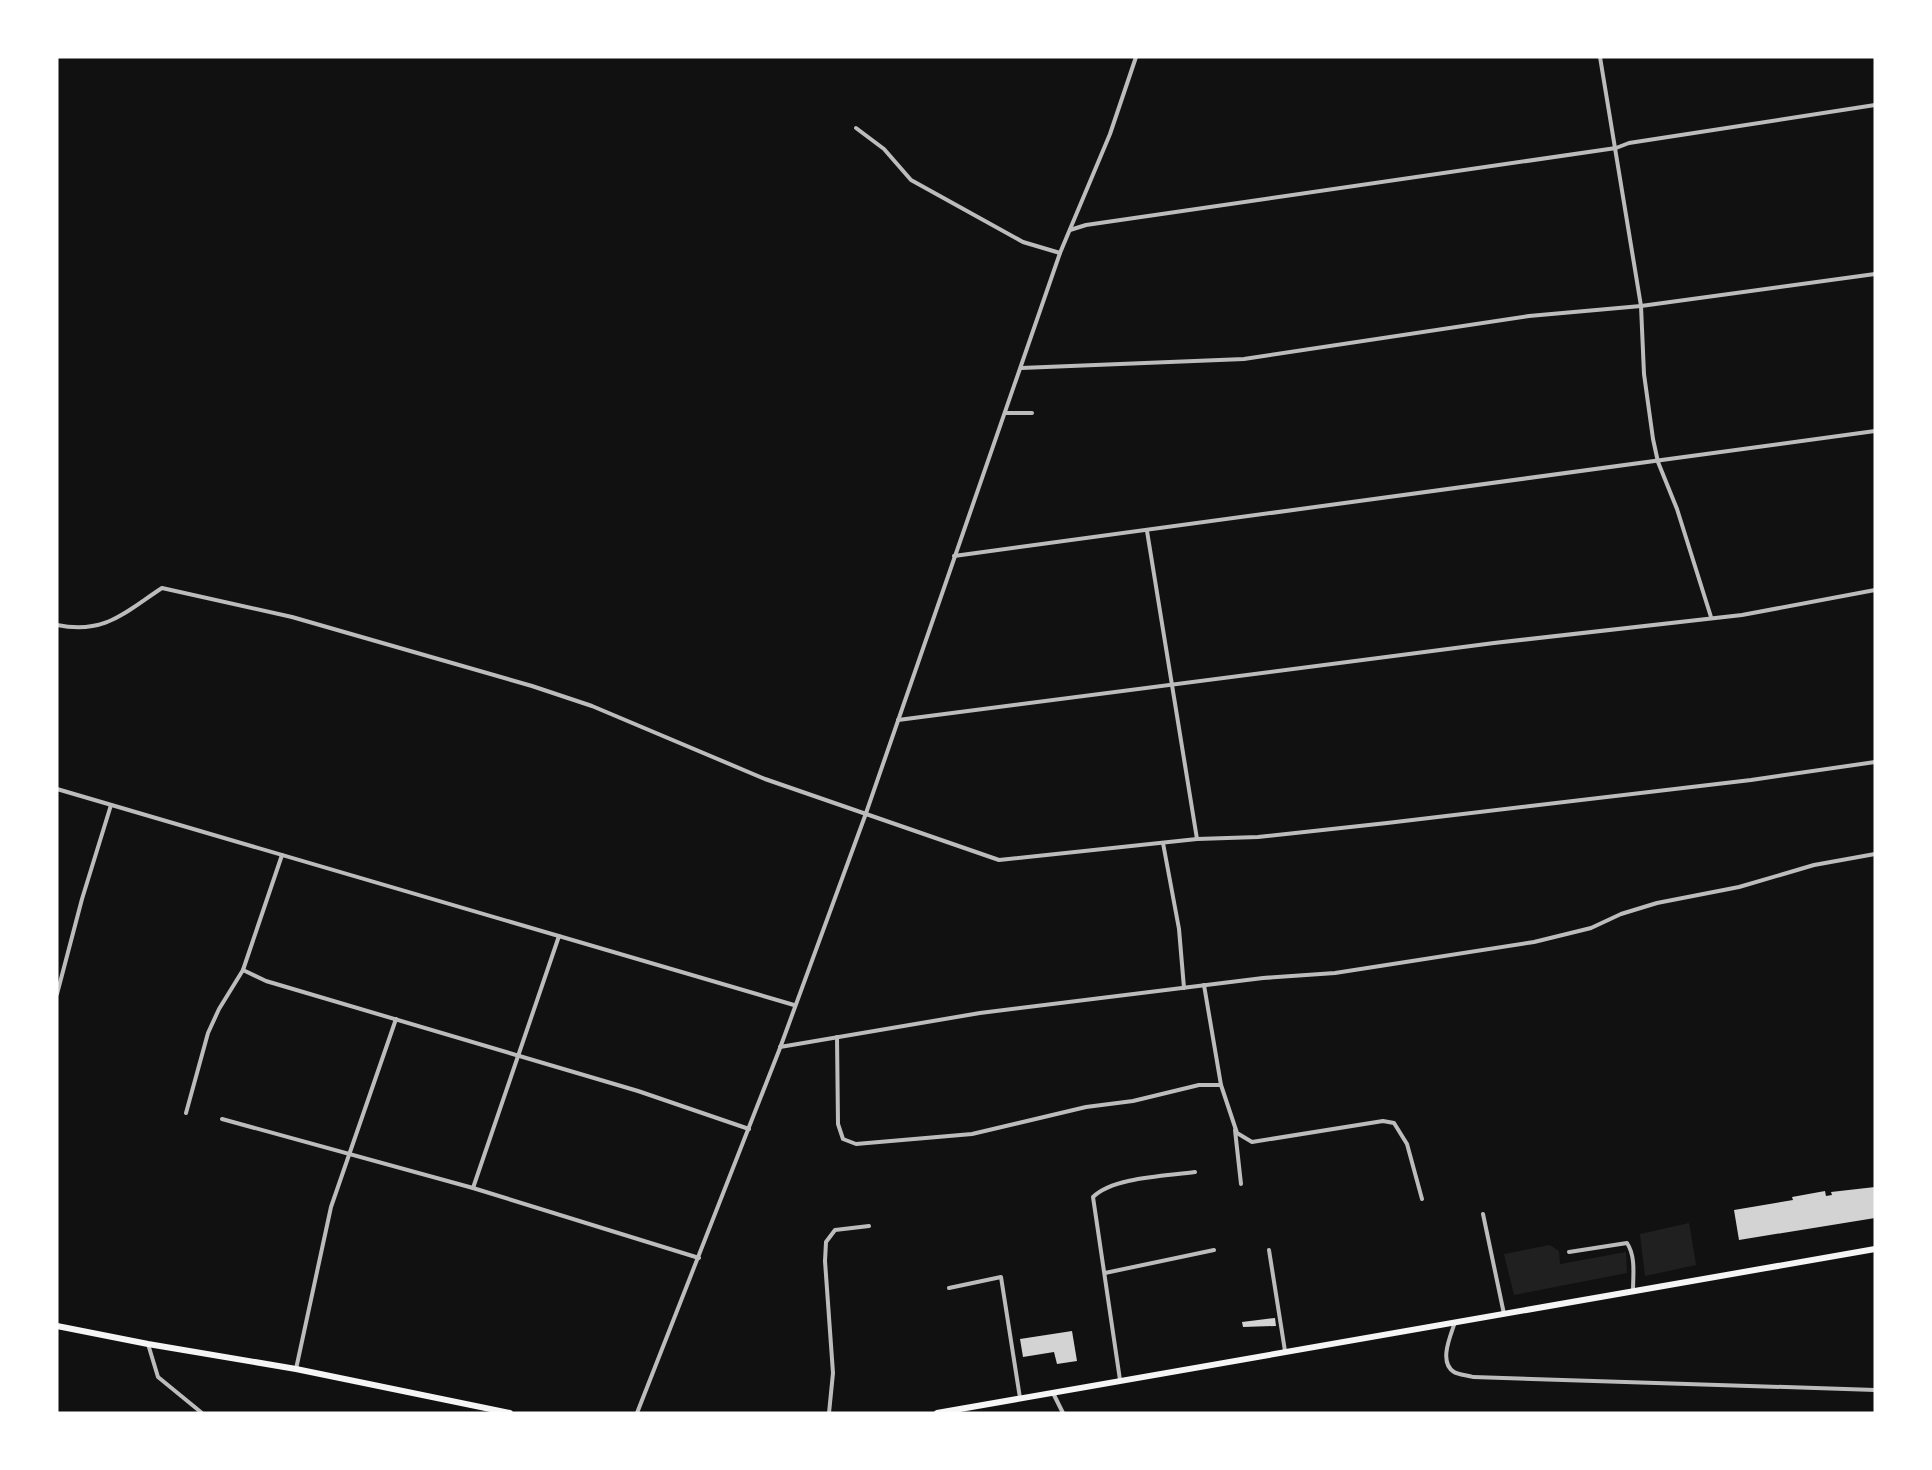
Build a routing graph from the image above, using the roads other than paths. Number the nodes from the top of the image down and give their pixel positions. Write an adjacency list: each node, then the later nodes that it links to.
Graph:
1 (1136, 57): 6 (street)
2 (1600, 57): 5 (street)
3 (1875, 105): 5 (street)
4 (856, 128): 7 (street)
5 (1616, 148): 6 (street); 9 (street)
6 (1069, 231): 7 (street)
7 (1060, 253): 10 (street)
8 (1875, 274): 9 (street)
9 (1641, 306): 10 (street); 14 (street)
10 (1021, 368): 11 (street)
11 (1006, 413): 12 (street); 16 (street)
12 (1032, 413)
13 (1875, 431): 14 (street)
14 (1658, 462): 15 (street); 18 (street)
15 (1146, 531): 16 (street); 20 (street)
16 (954, 556): 21 (street)
17 (1875, 590): 18 (street)
18 (1711, 617): 20 (street)
19 (57, 625): 25 (street)
20 (1172, 686): 21 (street); 26 (street)
21 (897, 721): 25 (street)
22 (1875, 762): 26 (street)
23 (57, 789): 24 (street)
24 (111, 805): 29 (street); 34 (street)
25 (865, 816): 27 (street); 35 (street)
26 (1197, 839): 27 (street)
27 (1163, 843): 33 (street)
28 (1875, 854): 32 (street)
29 (282, 855): 30 (street); 31 (street)
30 (559, 936): 35 (street); 39 (street)
31 (243, 970): 36 (street); 41 (street)
32 (1204, 986): 33 (street); 40 (street)
33 (1184, 988): 37 (street)
34 (57, 994)
35 (794, 1005): 38 (street)
36 (396, 1019): 39 (street); 45 (street)
37 (837, 1037): 38 (street); 40 (street)
38 (780, 1047): 43 (street)
39 (518, 1056): 43 (street); 48 (street)
40 (1221, 1085): 44 (street)
41 (186, 1113)
42 (222, 1119): 45 (street)
43 (749, 1129): 56 (street)
44 (1235, 1129): 47 (street); 49 (street)
45 (348, 1154): 48 (street); 65 (street)
46 (1195, 1172): 57 (street)
47 (1241, 1184)
48 (473, 1188): 56 (street)
49 (1422, 1199)
50 (1483, 1214): 60 (street)
51 (869, 1226): 73 (street)
52 (1875, 1249): 59 (main road)
53 (1214, 1250): 57 (street)
54 (1269, 1250): 64 (street)
55 (1569, 1252): 59 (street)
56 (699, 1258): 72 (street)
57 (1105, 1272): 66 (street)
58 (949, 1288): 69 (street)
59 (1633, 1291): 60 (main road)
60 (1504, 1314): 61 (main road)
61 (1455, 1322): 64 (main road); 67 (street)
62 (57, 1326): 63 (main road)
63 (148, 1344): 65 (main road); 70 (street)
64 (1285, 1352): 66 (main road)
65 (296, 1368): 71 (main road)
66 (1120, 1381): 68 (main road)
67 (1875, 1390)
68 (1053, 1392): 69 (main road); 75 (street)
69 (1020, 1399): 74 (main road)
70 (202, 1413)
71 (510, 1413)
72 (637, 1413)
73 (829, 1413)
74 (938, 1413)
75 (1063, 1413)

